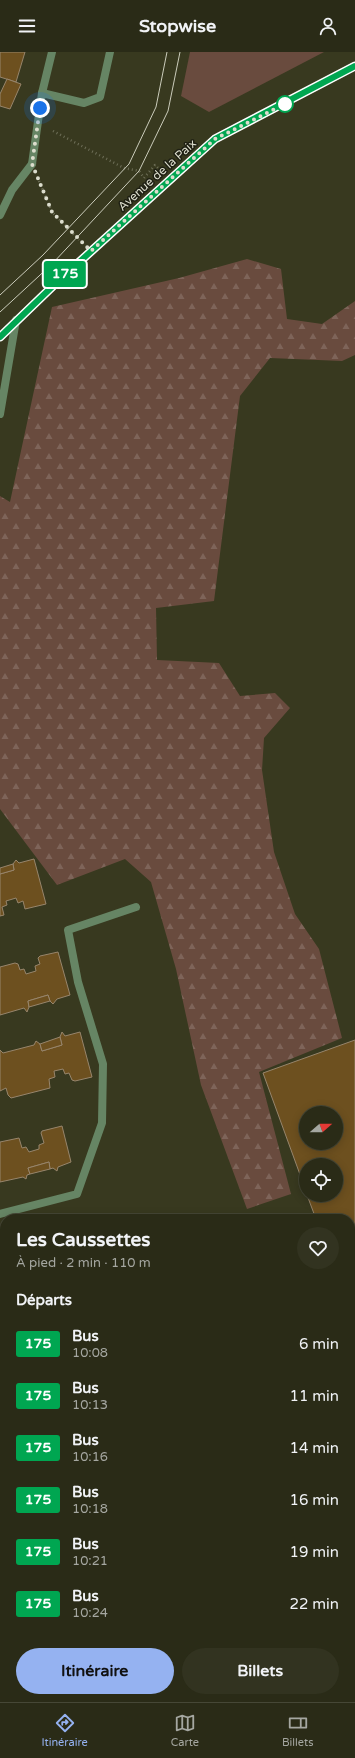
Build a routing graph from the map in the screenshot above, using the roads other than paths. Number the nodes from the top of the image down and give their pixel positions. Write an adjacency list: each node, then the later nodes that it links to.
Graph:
1 (52, 52): 4 (street)
2 (110, 52): 4 (street)
3 (355, 66): 6 (street, Avenue de la Paix)
4 (42, 93): 5 (street)
5 (0, 215)
6 (16, 320): 7 (street, Avenue de la Paix); 8 (street)
7 (0, 337)
8 (0, 414)
9 (136, 907): 10 (street)
10 (0, 1214)

